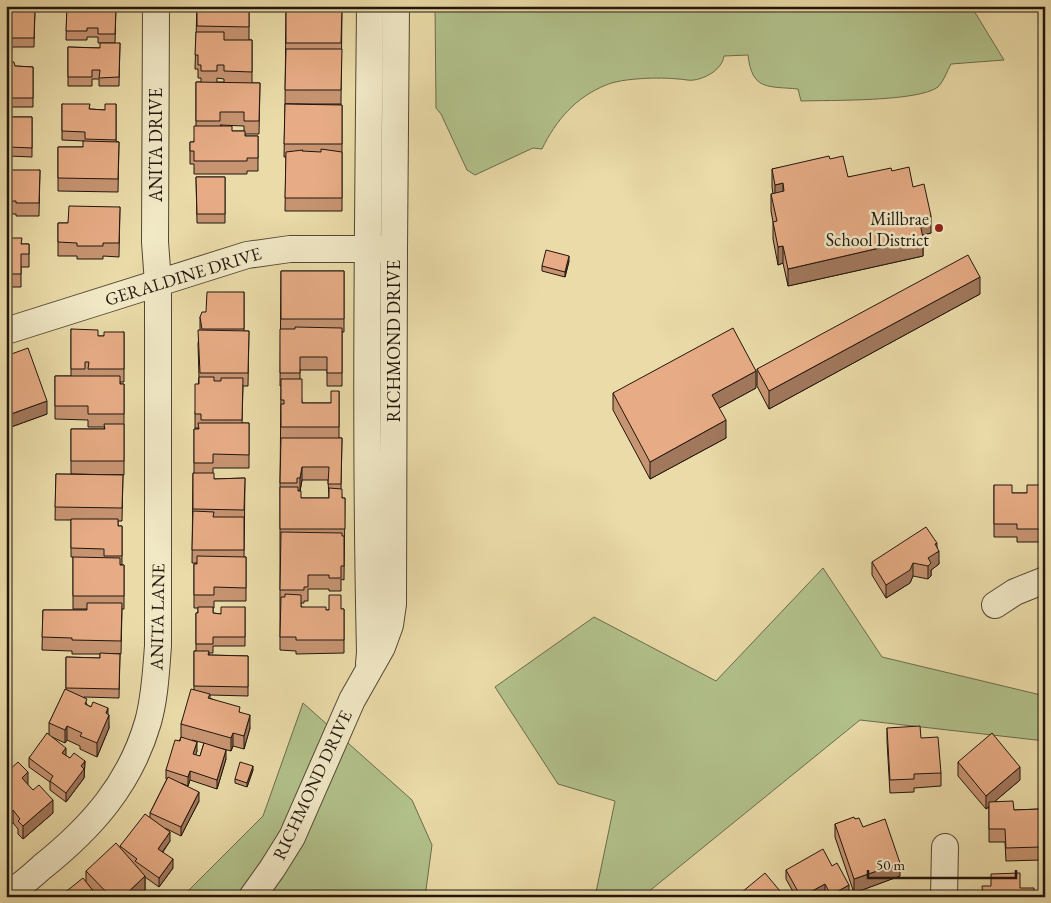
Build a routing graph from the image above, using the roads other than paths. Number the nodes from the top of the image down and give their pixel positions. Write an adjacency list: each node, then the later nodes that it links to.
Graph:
1 (156, 6): 6 (street, ANITA DRIVE)
2 (370, 6): 4 (street, RICHMOND DRIVE)
3 (396, 6): 5 (street, RICHMOND DRIVE)
4 (368, 249): 5 (street, GERALDINE DRIVE); 6 (street, GERALDINE DRIVE); 10 (street, RICHMOND DRIVE)
5 (394, 249): 10 (street, RICHMOND DRIVE)
6 (158, 283): 7 (street, GERALDINE DRIVE); 12 (street, ANITA LANE)
7 (6, 331)
8 (1045, 580): 9 (street)
9 (995, 605)
10 (368, 670): 13 (street, RICHMOND DRIVE)
11 (945, 848): 14 (street)
12 (6, 896)
13 (252, 897)
14 (944, 897)

